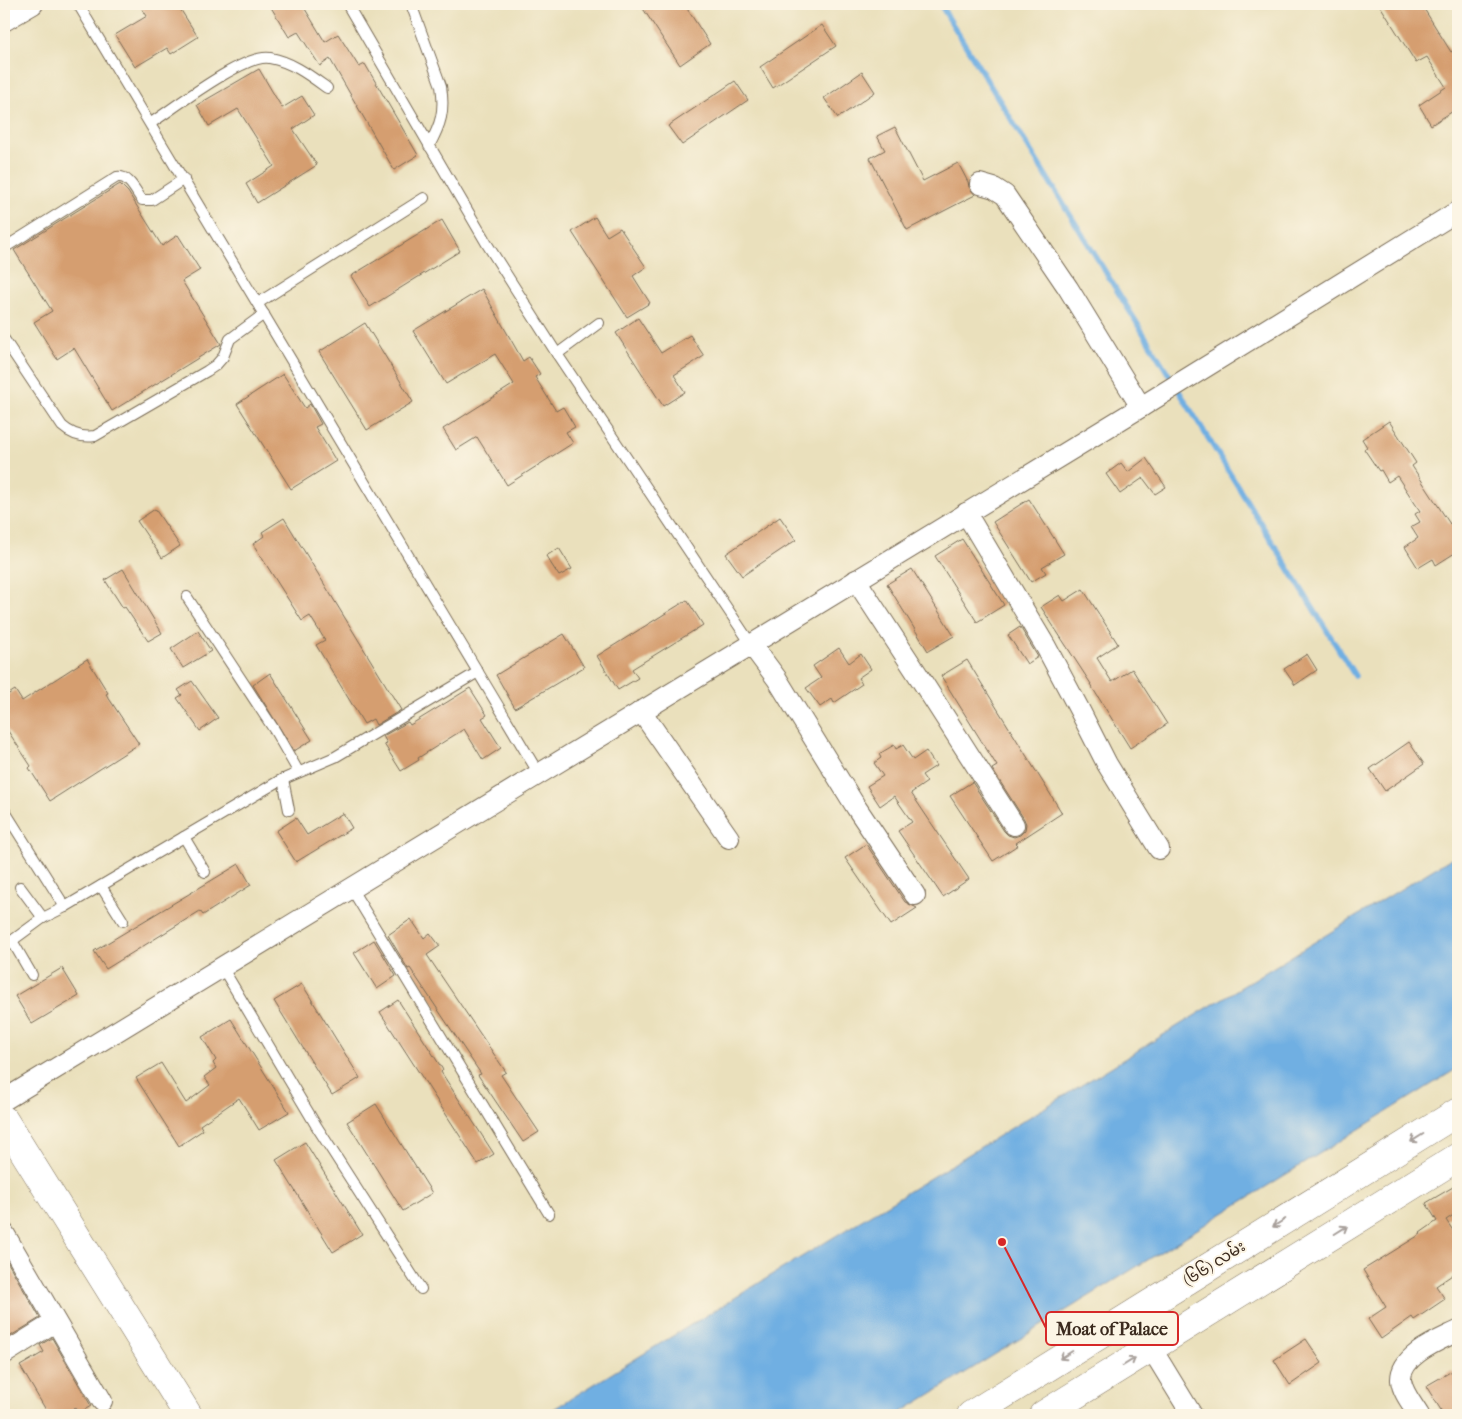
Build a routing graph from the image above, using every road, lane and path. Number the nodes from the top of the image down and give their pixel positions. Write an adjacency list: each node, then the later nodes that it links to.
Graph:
1 (33, 4): 5 (street)
2 (78, 4): 7 (lane)
3 (347, 4): 8 (lane)
4 (411, 4): 8 (lane)
5 (4, 21)
6 (327, 88): 7 (lane)
7 (151, 123): 9 (lane)
8 (429, 146): 18 (lane)
9 (184, 179): 13 (lane); 14 (lane)
10 (980, 184): 19 (street)
11 (424, 198): 14 (lane)
12 (1458, 211): 19 (street)
13 (4, 248)
14 (258, 303): 15 (lane)
15 (264, 314): 17 (lane); 24 (lane)
16 (599, 324): 18 (lane)
17 (4, 339)
18 (557, 354): 23 (lane)
19 (1141, 407): 20 (street)
20 (966, 513): 21 (street); 34 (street)
21 (856, 580): 23 (street); 31 (street)
22 (187, 596): 26 (lane)
23 (751, 644): 25 (street); 39 (street)
24 (478, 672): 26 (lane); 27 (lane)
25 (641, 712): 27 (street); 33 (street)
26 (298, 771): 28 (lane)
27 (538, 774): 38 (street)
28 (283, 779): 30 (lane); 32 (lane)
29 (4, 810): 40 (lane)
30 (289, 810)
31 (1014, 825)
32 (184, 837): 35 (lane); 36 (lane)
33 (729, 838)
34 (1159, 849)
35 (205, 872)
36 (101, 886): 40 (lane); 42 (lane)
37 (20, 887): 41 (lane)
38 (351, 888): 43 (street); 49 (lane)
39 (915, 895)
40 (65, 907): 41 (lane)
41 (44, 918): 44 (lane)
42 (123, 921)
43 (222, 967): 45 (street); 51 (lane)
44 (32, 975)
45 (4, 1100)
46 (1458, 1112): 52 (main road, (၆၆) လမ်း, one-way to 52)
47 (4, 1120): 58 (main road)
48 (1458, 1156): 55 (main road, one-way to 48)
49 (549, 1214)
50 (5, 1240): 53 (street)
51 (421, 1289)
52 (1131, 1315): 55 (street); 59 (main road, (၆၆) လမ်း, one-way to 59)
53 (55, 1322): 56 (street); 57 (street)
54 (1458, 1331): 62 (street)
55 (1152, 1347): 60 (main road, one-way to 55); 61 (street)
56 (4, 1354)
57 (102, 1402)
58 (188, 1415)
59 (971, 1415)
60 (1043, 1415)
61 (1192, 1415)
62 (1419, 1415)

